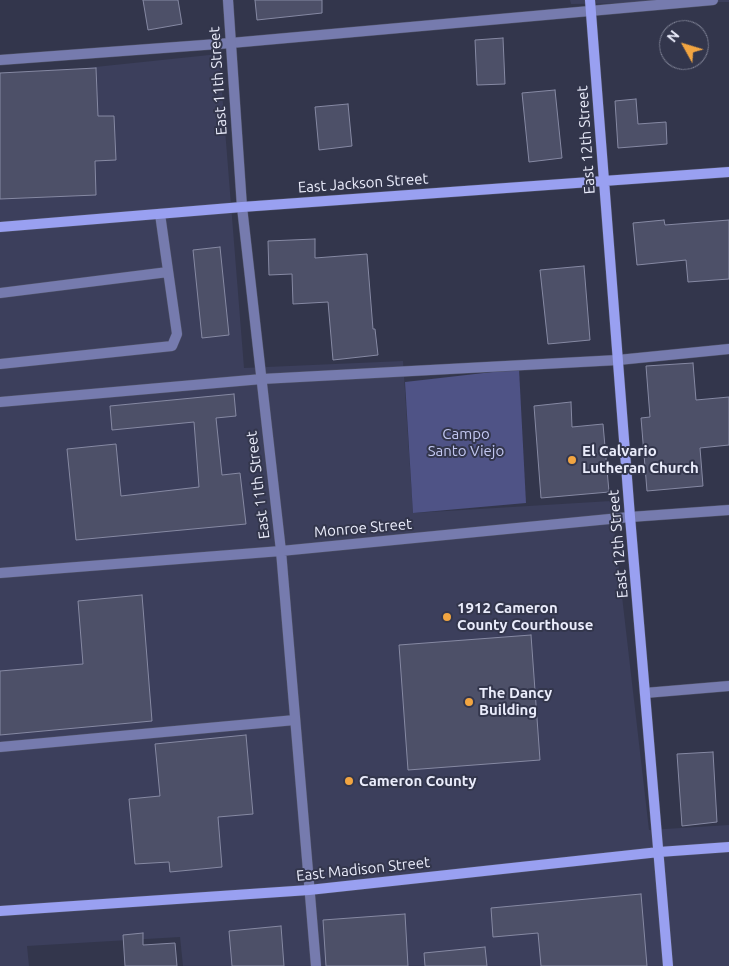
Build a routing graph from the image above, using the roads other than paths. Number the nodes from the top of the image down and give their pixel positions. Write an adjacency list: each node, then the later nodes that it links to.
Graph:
1 (228, 0): 4 (street, East 11th Street)
2 (713, 0): 3 (street)
3 (591, 5): 4 (street); 7 (main road, East 12th Street)
4 (231, 43): 5 (street); 8 (street, East 11th Street)
5 (0, 60)
6 (729, 172): 7 (main road, East Jackson Street)
7 (604, 182): 8 (main road, East Jackson Street); 14 (main road, East 12th Street)
8 (242, 206): 9 (main road, East Jackson Street); 16 (street, East 11th Street)
9 (160, 214): 10 (main road, East Jackson Street); 11 (street)
10 (0, 227)
11 (168, 272): 12 (street); 15 (street)
12 (0, 293)
13 (729, 349): 14 (street)
14 (618, 360): 16 (street); 19 (main road, East 12th Street)
15 (0, 364)
16 (262, 379): 17 (street); 20 (street, East 11th Street)
17 (0, 402)
18 (729, 510): 19 (street, Monroe Street)
19 (630, 517): 20 (street, Monroe Street); 23 (main road, East 12th Street)
20 (281, 551): 21 (street, Monroe Street); 24 (street, East 11th Street)
21 (0, 573)
22 (729, 686): 23 (street)
23 (645, 693): 27 (main road, East 12th Street)
24 (295, 720): 25 (street); 28 (street, East 11th Street)
25 (0, 747)
26 (729, 847): 27 (main road, East Madison Street)
27 (659, 852): 28 (main road, East Madison Street); 31 (main road, East 12th Street)
28 (310, 890): 29 (main road, East Madison Street); 30 (street, East 11th Street)
29 (0, 910)
30 (316, 966)
31 (668, 966)

